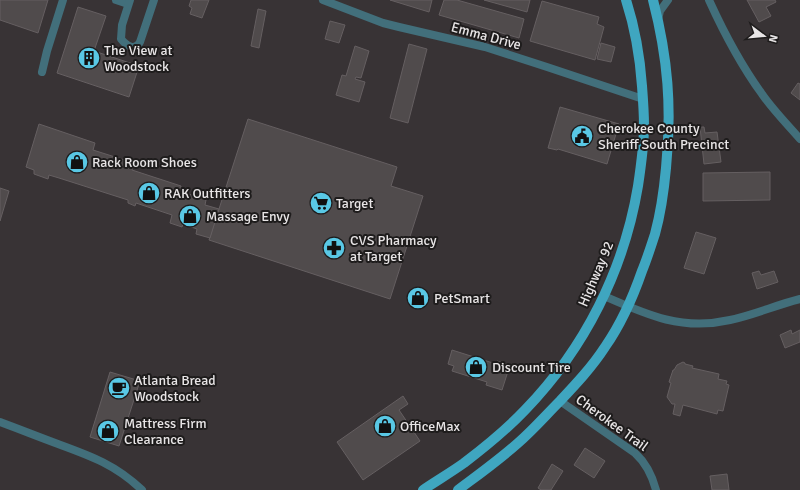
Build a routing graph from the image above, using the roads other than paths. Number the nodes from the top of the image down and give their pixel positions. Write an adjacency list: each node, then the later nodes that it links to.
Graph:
1 (63, 0): 12 (street)
2 (116, 0): 9 (street)
3 (154, 0): 9 (street)
4 (323, 0): 13 (street, Emma Drive)
5 (626, 0): 13 (main road, Highway 92)
6 (653, 0): 11 (main road)
7 (668, 0): 11 (street)
8 (706, 0): 10 (street)
9 (129, 2)
10 (711, 4): 14 (street)
11 (658, 20): 17 (main road)
12 (42, 72)
13 (643, 99): 15 (main road, Highway 92)
14 (800, 139)
15 (604, 296): 17 (street); 21 (main road, Highway 92)
16 (800, 299): 17 (street)
17 (628, 306): 18 (main road)
18 (560, 401): 22 (main road); 23 (street, Cherokee Trail)
19 (0, 422): 20 (street)
20 (142, 490)
21 (423, 490)
22 (458, 490)
23 (656, 490)

